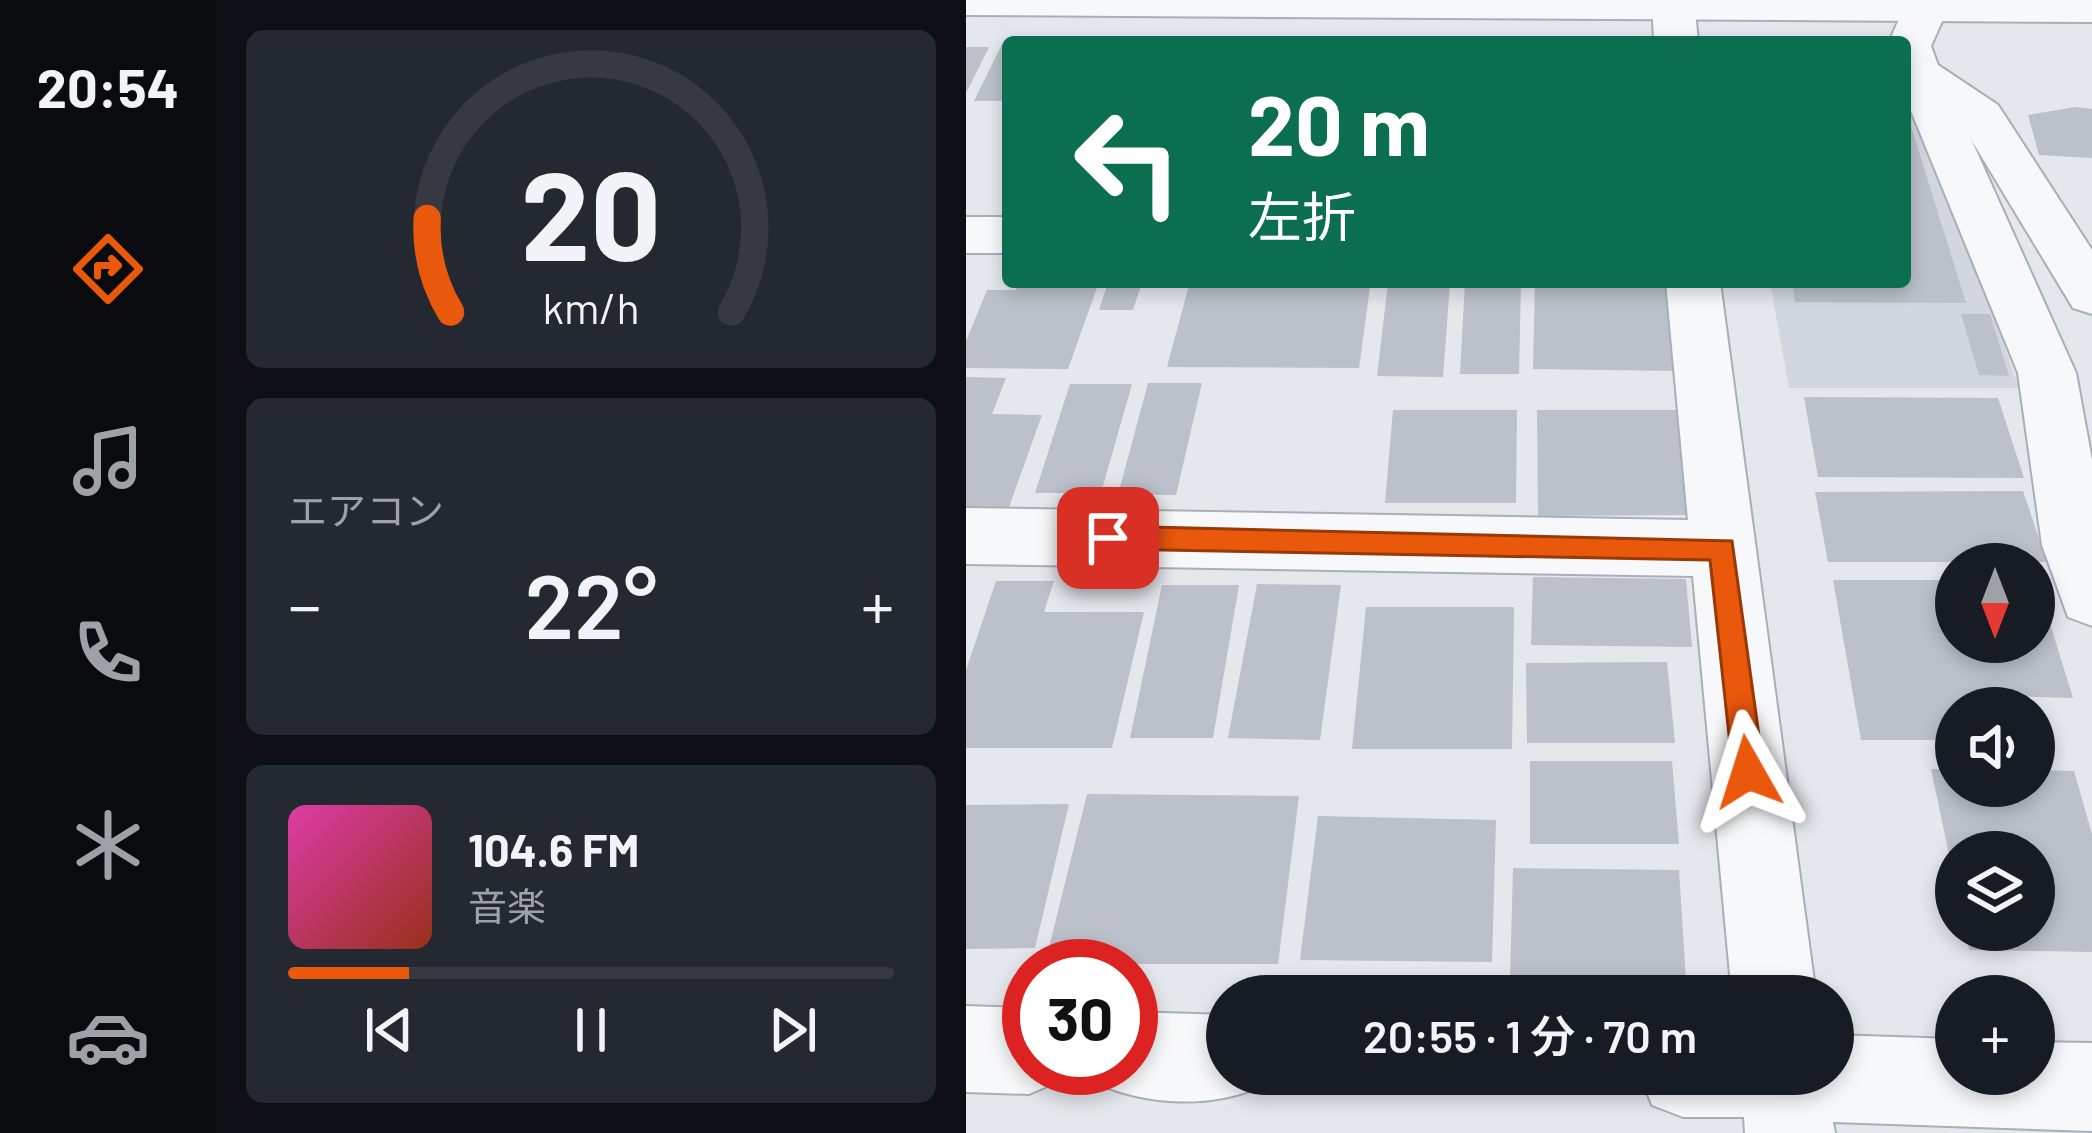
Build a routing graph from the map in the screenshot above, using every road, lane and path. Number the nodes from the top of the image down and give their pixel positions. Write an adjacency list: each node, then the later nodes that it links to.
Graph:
1 (984, 2): 4 (street)
2 (1925, 4): 3 (street); 4 (street); 5 (street)
3 (2092, 9)
4 (1674, 16)
5 (1911, 41)
6 (1911, 52): 7 (street)
7 (1918, 72): 11 (street); 14 (street)
8 (966, 235): 9 (street)
9 (1002, 235)
10 (1694, 288): 13 (street)
11 (2092, 294)
12 (966, 536): 13 (street)
13 (1723, 549): 15 (street)
14 (2092, 596)
15 (1772, 975)
16 (966, 1049): 17 (street)
17 (1002, 1050)
18 (1158, 1056): 19 (street)
19 (1206, 1057)
20 (1854, 1074): 21 (street)
21 (2092, 1087)

